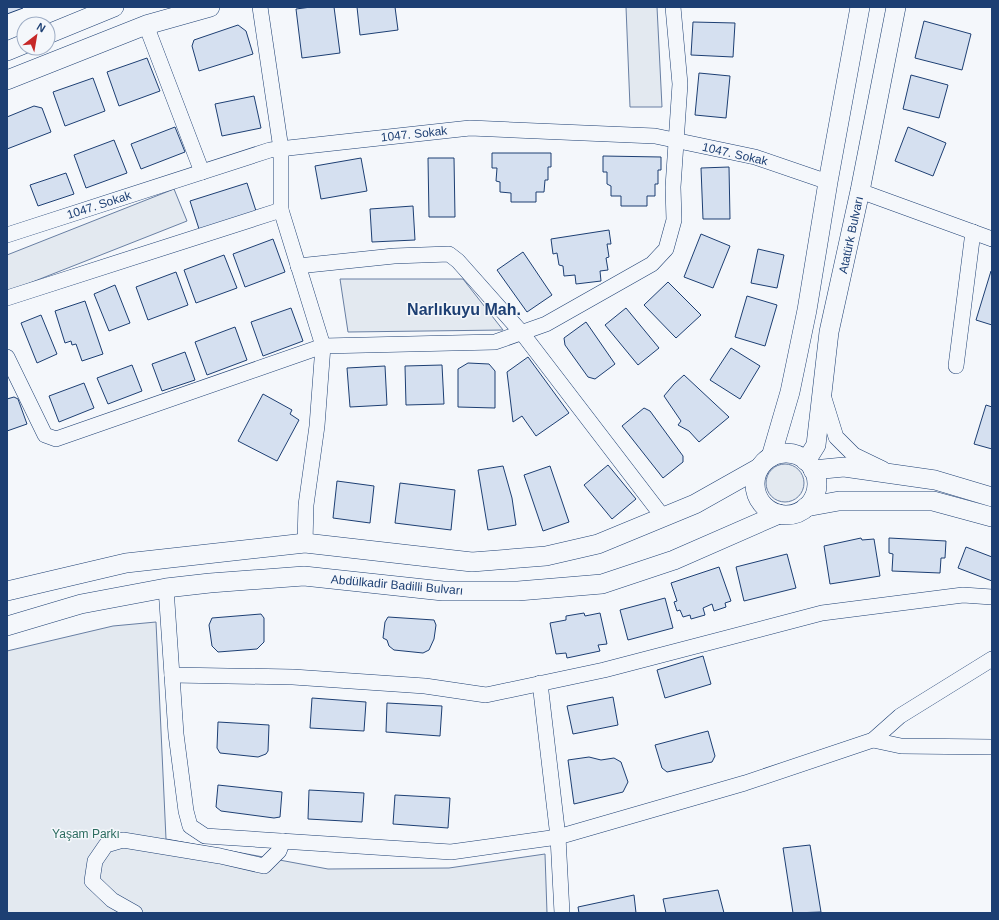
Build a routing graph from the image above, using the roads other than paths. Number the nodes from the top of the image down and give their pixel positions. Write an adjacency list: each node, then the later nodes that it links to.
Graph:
1 (114, 7): 8 (main road)
2 (210, 7): 7 (main road)
3 (260, 7): 11 (street)
4 (673, 7): 10 (street)
5 (860, 7): 13 (main road)
6 (896, 7): 14 (main road, Atatürk Bulvarı)
7 (146, 25): 9 (main road); 12 (street)
8 (56, 31)
9 (7, 80)
10 (677, 142): 11 (street, 1047. Sokak); 13 (street, 1047. Sokak); 21 (street)
11 (281, 149): 12 (street, 1047. Sokak); 15 (street)
12 (202, 172): 17 (street, 1047. Sokak)
13 (828, 182): 27 (main road)
14 (860, 191): 16 (street); 26 (main road, Atatürk Bulvarı)
15 (281, 210): 19 (street); 20 (street)
16 (973, 232): 18 (street); 24 (street)
17 (7, 236)
18 (992, 239)
19 (298, 266): 21 (street); 22 (street)
20 (7, 298)
21 (522, 333): 22 (street); 33 (street)
22 (323, 346): 25 (street); 35 (street)
23 (7, 357): 25 (street)
24 (956, 366)
25 (12, 377)
26 (822, 394): 28 (main road, Atatürk Bulvarı); 29 (street)
27 (765, 463): 28 (main road); 32 (main road); 33 (main road)
28 (810, 465): 29 (main road); 31 (main road)
29 (895, 475): 30 (main road)
30 (992, 497)
31 (806, 507): 32 (main road); 34 (main road)
32 (779, 514): 36 (main road, Abdülkadir Badilli Bulvarı)
33 (663, 517): 35 (main road)
34 (992, 518)
35 (305, 543): 37 (main road)
36 (166, 588): 39 (main road, Abdülkadir Badilli Bulvarı); 41 (street)
37 (7, 591)
38 (992, 597): 42 (street)
39 (7, 626)
40 (992, 659): 43 (street)
41 (172, 675): 42 (street); 46 (street)
42 (540, 683): 45 (street)
43 (873, 740): 44 (street); 45 (street)
44 (992, 747)
45 (558, 836): 46 (street); 48 (street)
46 (283, 841): 47 (street)
47 (135, 913)
48 (562, 913)

